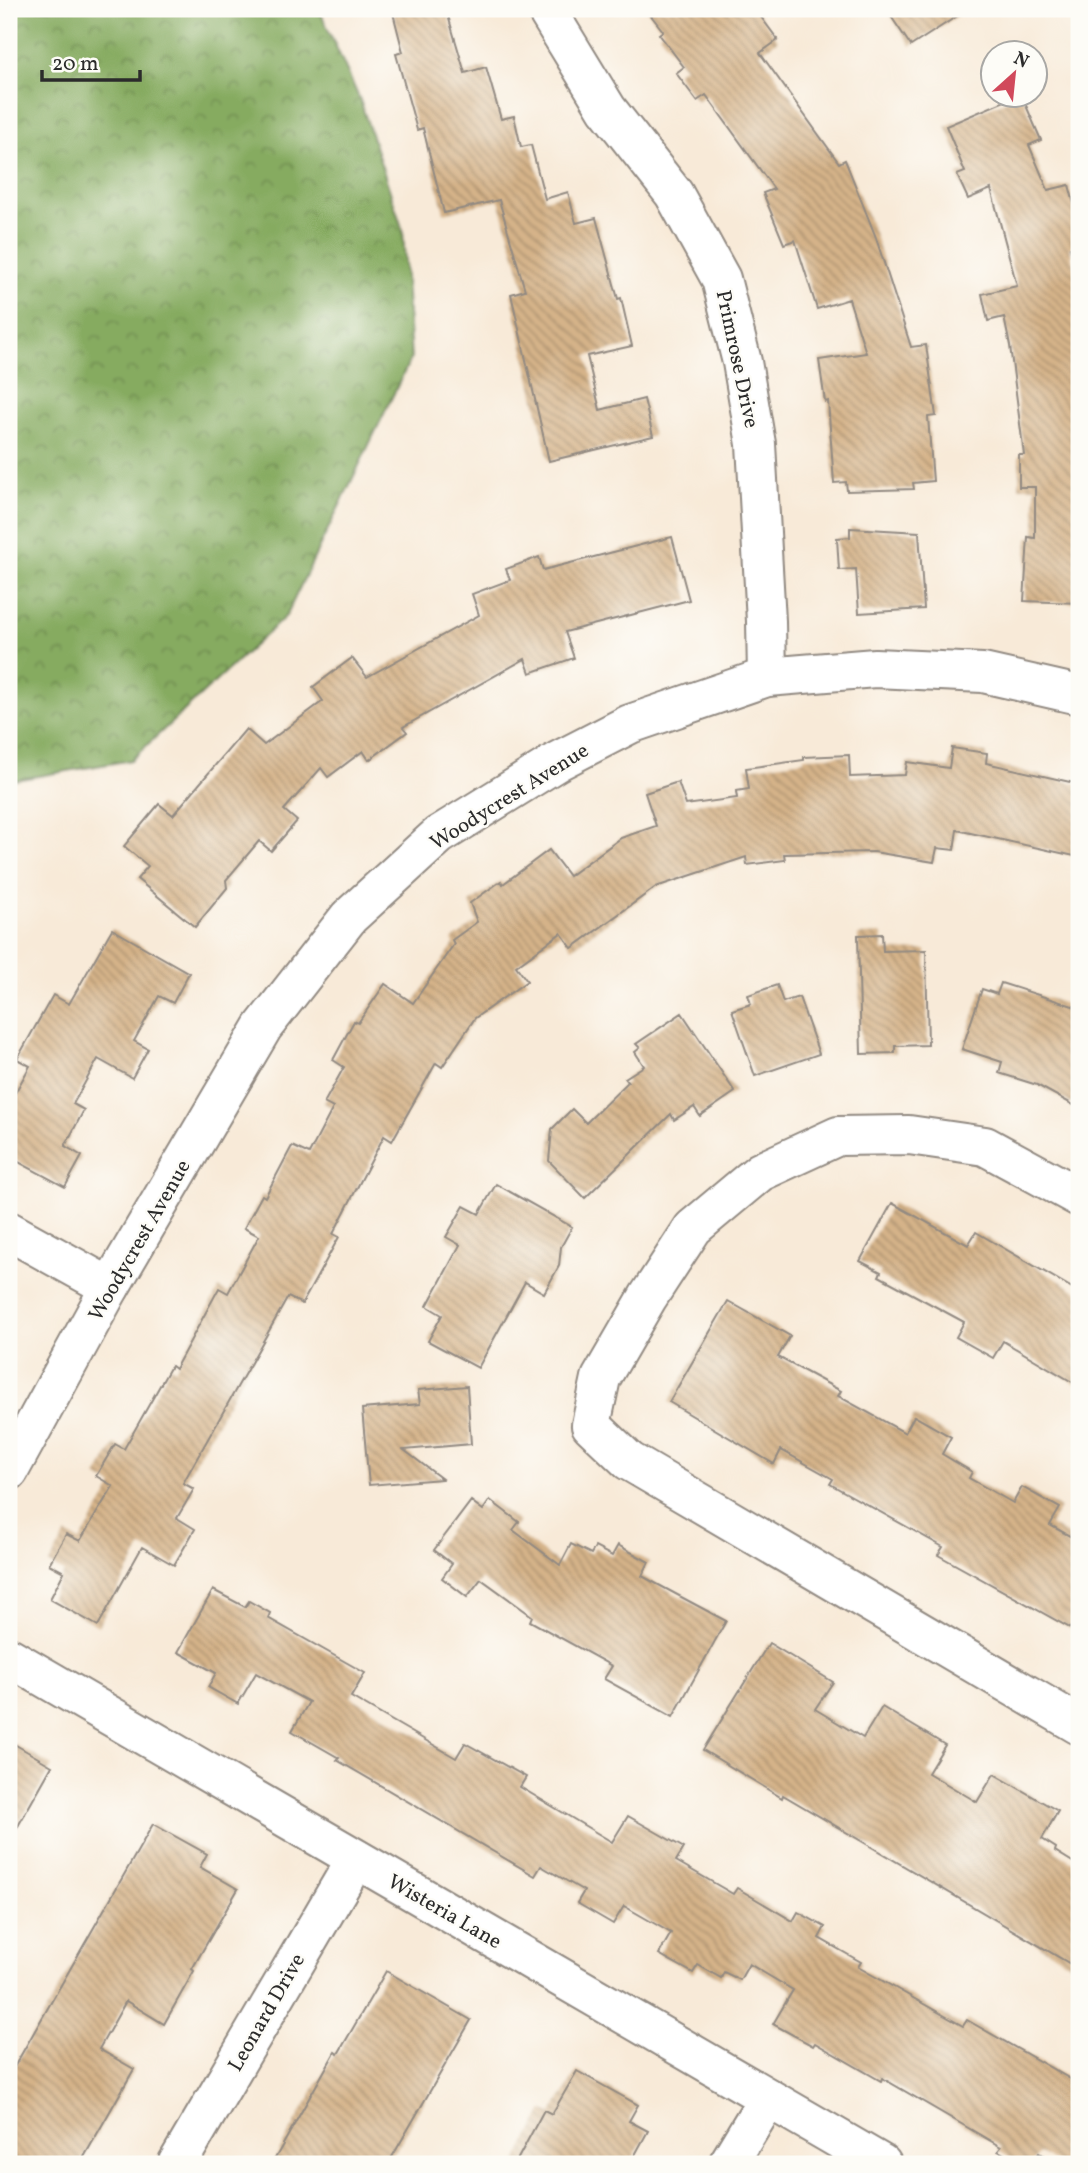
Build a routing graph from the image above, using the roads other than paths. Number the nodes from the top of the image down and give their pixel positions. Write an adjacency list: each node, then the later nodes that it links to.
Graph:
1 (546, 9): 2 (street, Primrose Drive)
2 (767, 677): 3 (street, Woodycrest Avenue); 6 (street, Woodycrest Avenue)
3 (1079, 695)
4 (1079, 1197): 9 (street)
5 (9, 1231): 6 (street)
6 (110, 1287): 7 (street, Woodycrest Avenue)
7 (9, 1471)
8 (9, 1657): 10 (street, Wisteria Lane)
9 (1079, 1725)
10 (356, 1859): 11 (street, Wisteria Lane); 12 (street, Leonard Drive)
11 (768, 2098): 13 (street); 14 (street, Wisteria Lane)
12 (177, 2164)
13 (728, 2164)
14 (882, 2164)

